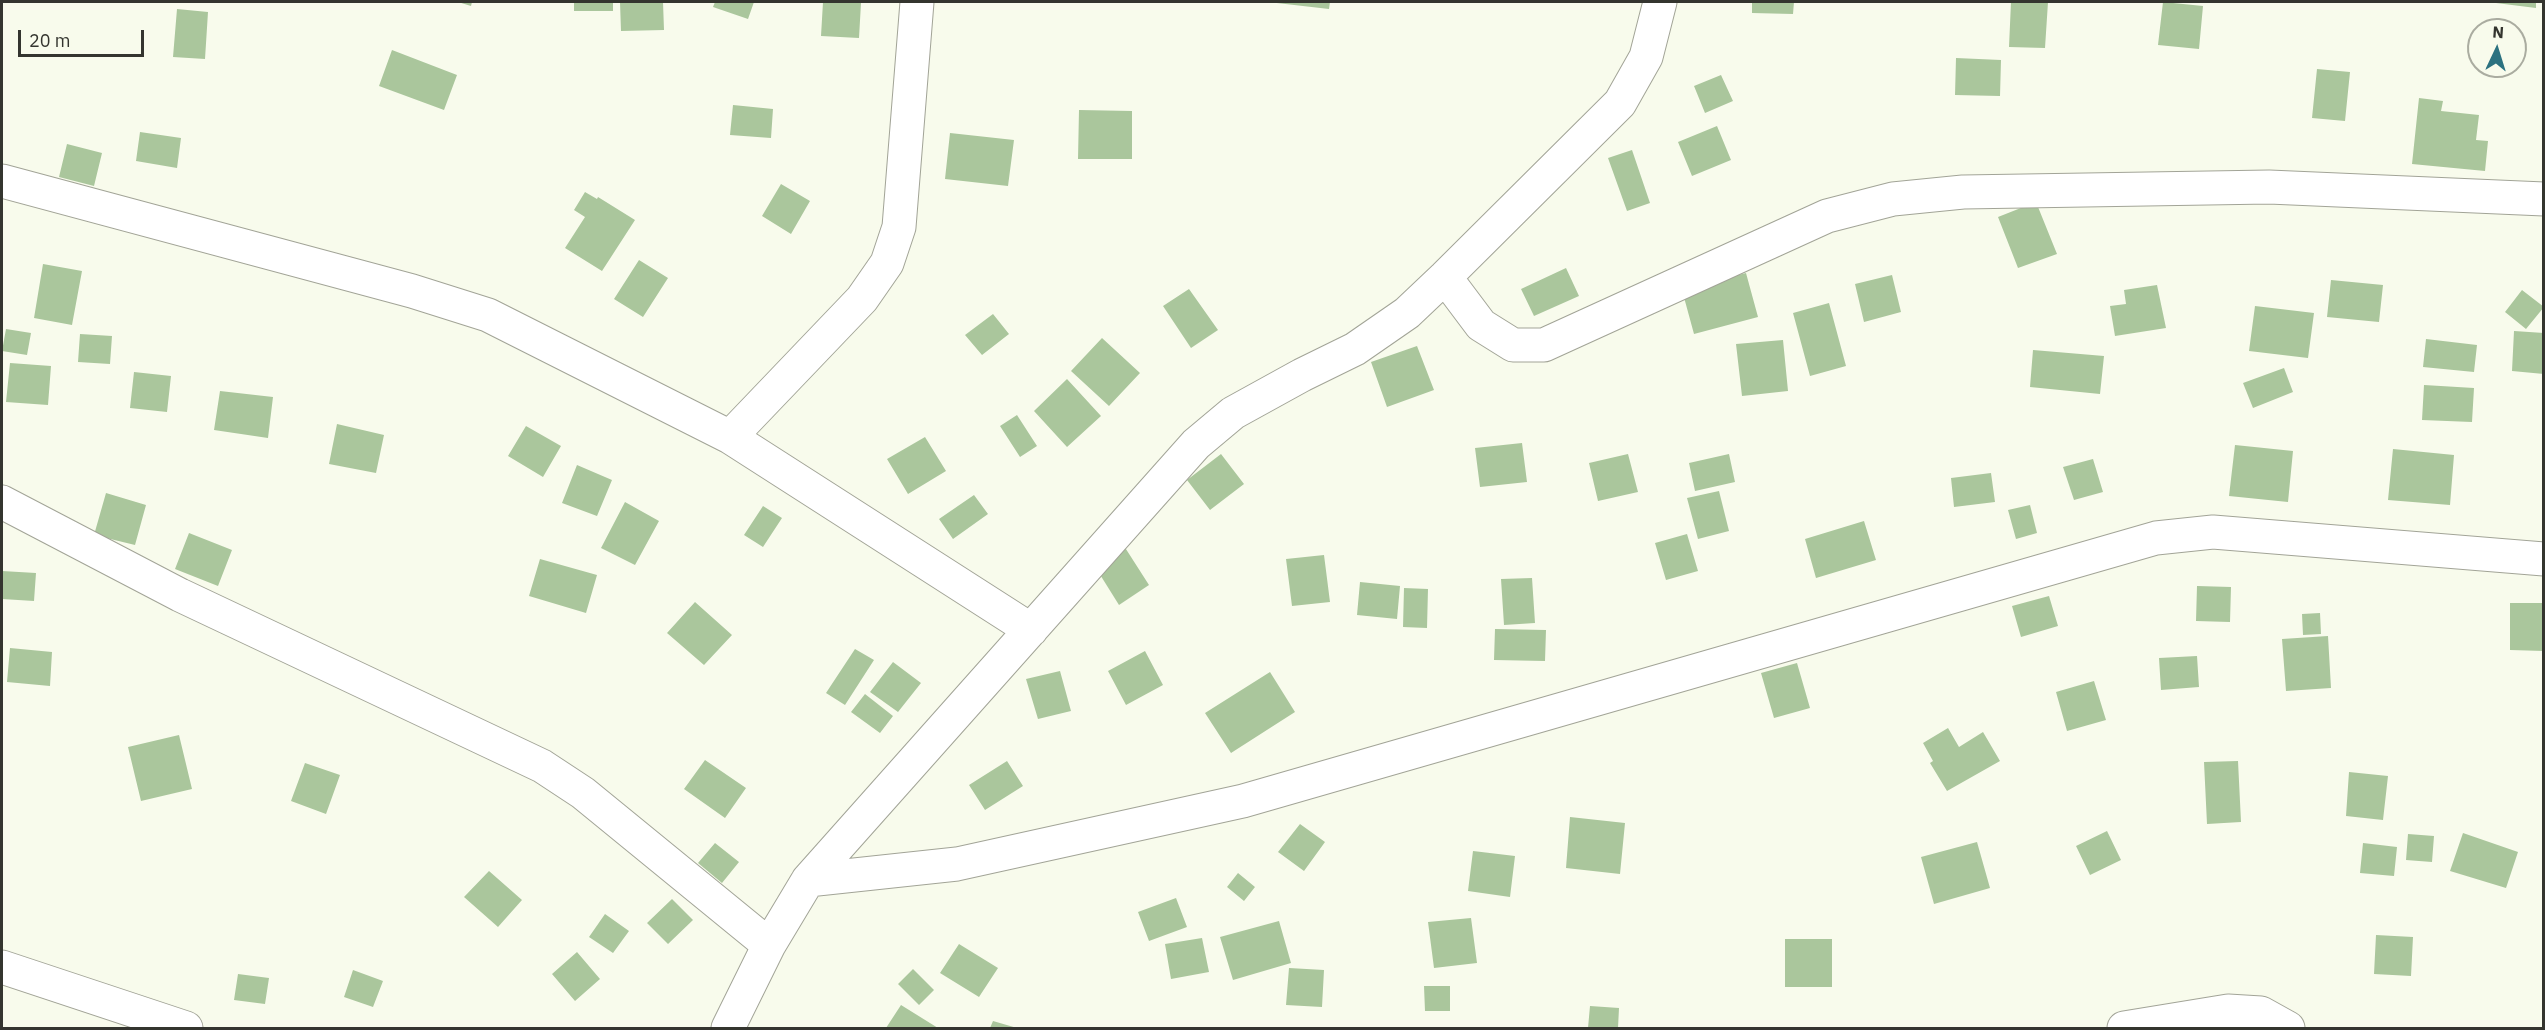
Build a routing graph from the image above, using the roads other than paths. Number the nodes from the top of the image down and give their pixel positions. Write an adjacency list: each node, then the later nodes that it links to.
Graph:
1 (917, 2): 6 (street)
2 (1660, 2): 5 (street)
3 (2, 181): 6 (street)
4 (2544, 199): 5 (street)
5 (1445, 277): 9 (street)
6 (730, 437): 9 (street)
7 (2, 502): 11 (street)
8 (2544, 559): 10 (street)
9 (1031, 630): 10 (street)
10 (808, 880): 11 (street)
11 (769, 945): 14 (street)
12 (2, 967): 13 (street)
13 (186, 1029)
14 (728, 1029)
15 (2124, 1029): 16 (street)
16 (2288, 1029)

